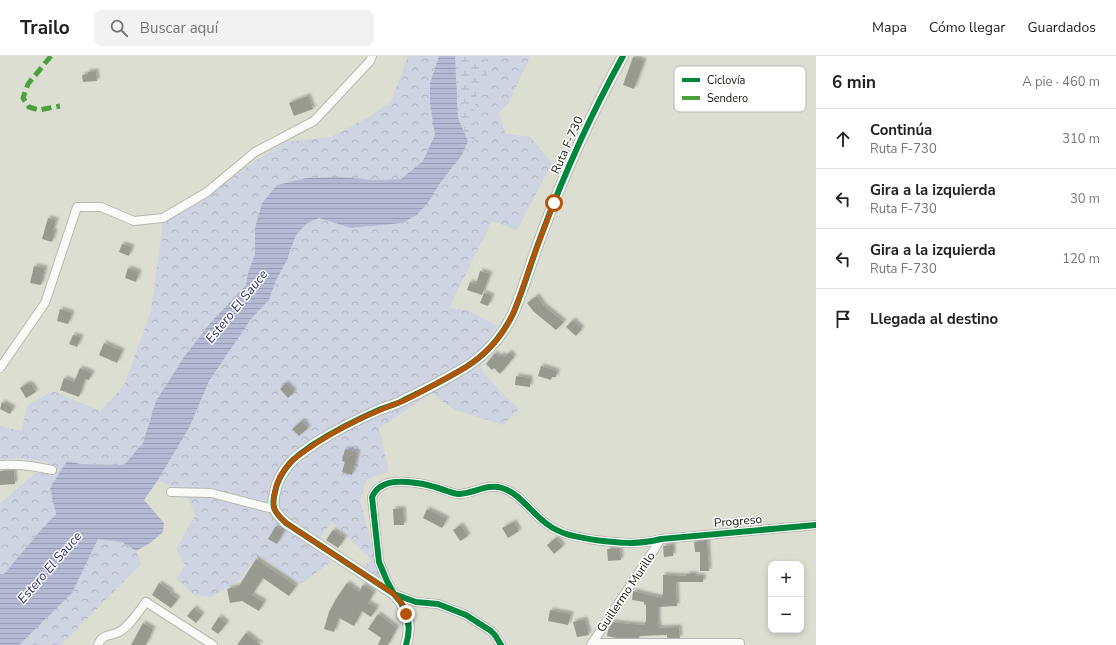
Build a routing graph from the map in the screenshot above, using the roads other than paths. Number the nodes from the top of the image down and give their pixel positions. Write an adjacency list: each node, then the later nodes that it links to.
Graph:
1 (372, 56): 3 (street)
2 (623, 56): 7 (street, Ruta F-730)
3 (0, 368)
4 (0, 465): 5 (street)
5 (52, 470)
6 (171, 492): 7 (street)
7 (273, 509): 10 (street)
8 (816, 525): 9 (street, Progreso)
9 (661, 539): 10 (street, Progreso); 12 (street, Guillermo Murillo)
10 (394, 594): 15 (street); 16 (street)
11 (740, 643): 12 (street)
12 (592, 644)
13 (98, 645): 14 (street)
14 (213, 645)
15 (406, 645)
16 (501, 645)

